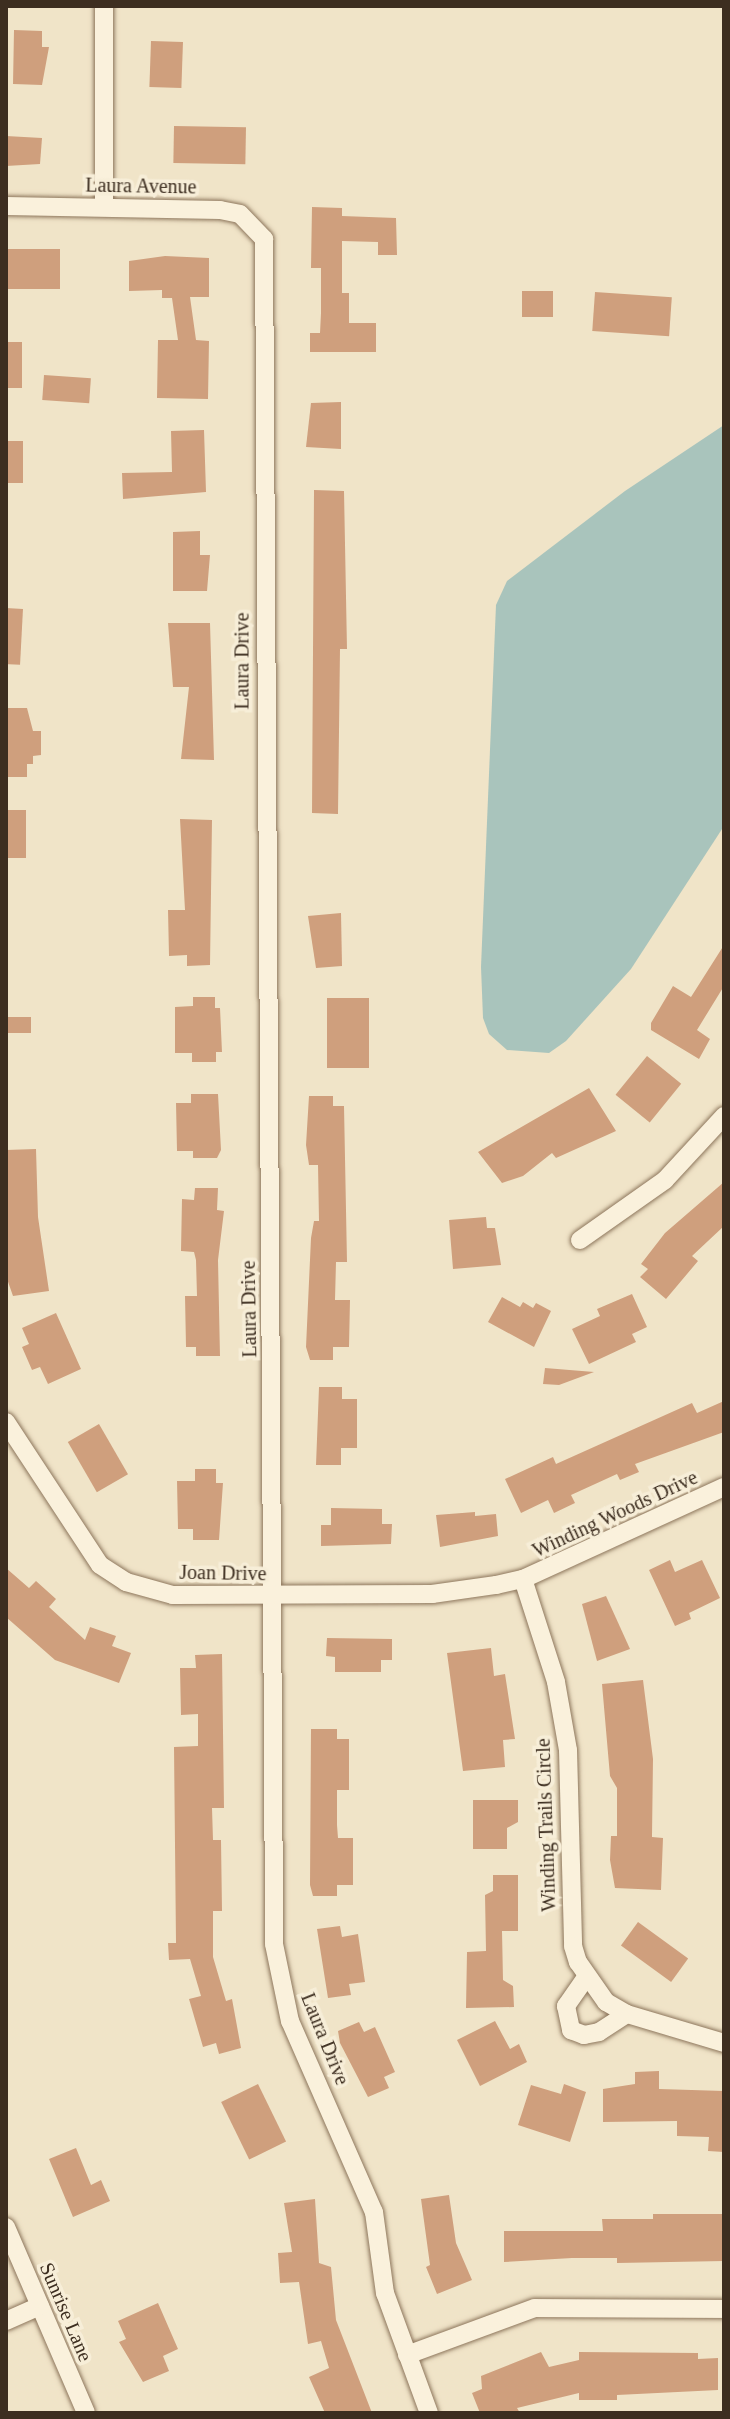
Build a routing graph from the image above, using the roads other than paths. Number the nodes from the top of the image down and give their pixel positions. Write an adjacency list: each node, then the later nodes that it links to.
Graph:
1 (104, 6): 3 (street)
2 (6, 206): 3 (street, Laura Avenue)
3 (104, 206): 4 (street, Laura Avenue)
4 (264, 239): 10 (street, Laura Drive)
5 (724, 1116): 6 (street)
6 (580, 1240)
7 (6, 1422): 10 (street, Joan Drive)
8 (724, 1487): 9 (street, Winding Woods Drive)
9 (523, 1579): 10 (street, Joan Drive); 11 (street, Winding Trails Circle)
10 (274, 1595): 18 (street, Laura Drive)
11 (587, 1976): 12 (street, Winding Trails Circle); 12 (street)
12 (627, 2014): 13 (street, Winding Trails Circle)
13 (724, 2043)
14 (6, 2227): 15 (street, Sunrise Lane)
15 (40, 2306): 17 (street); 19 (street, Sunrise Lane)
16 (724, 2309): 18 (street)
17 (6, 2321)
18 (407, 2355): 20 (street, Laura Drive)
19 (86, 2413)
20 (429, 2413)

